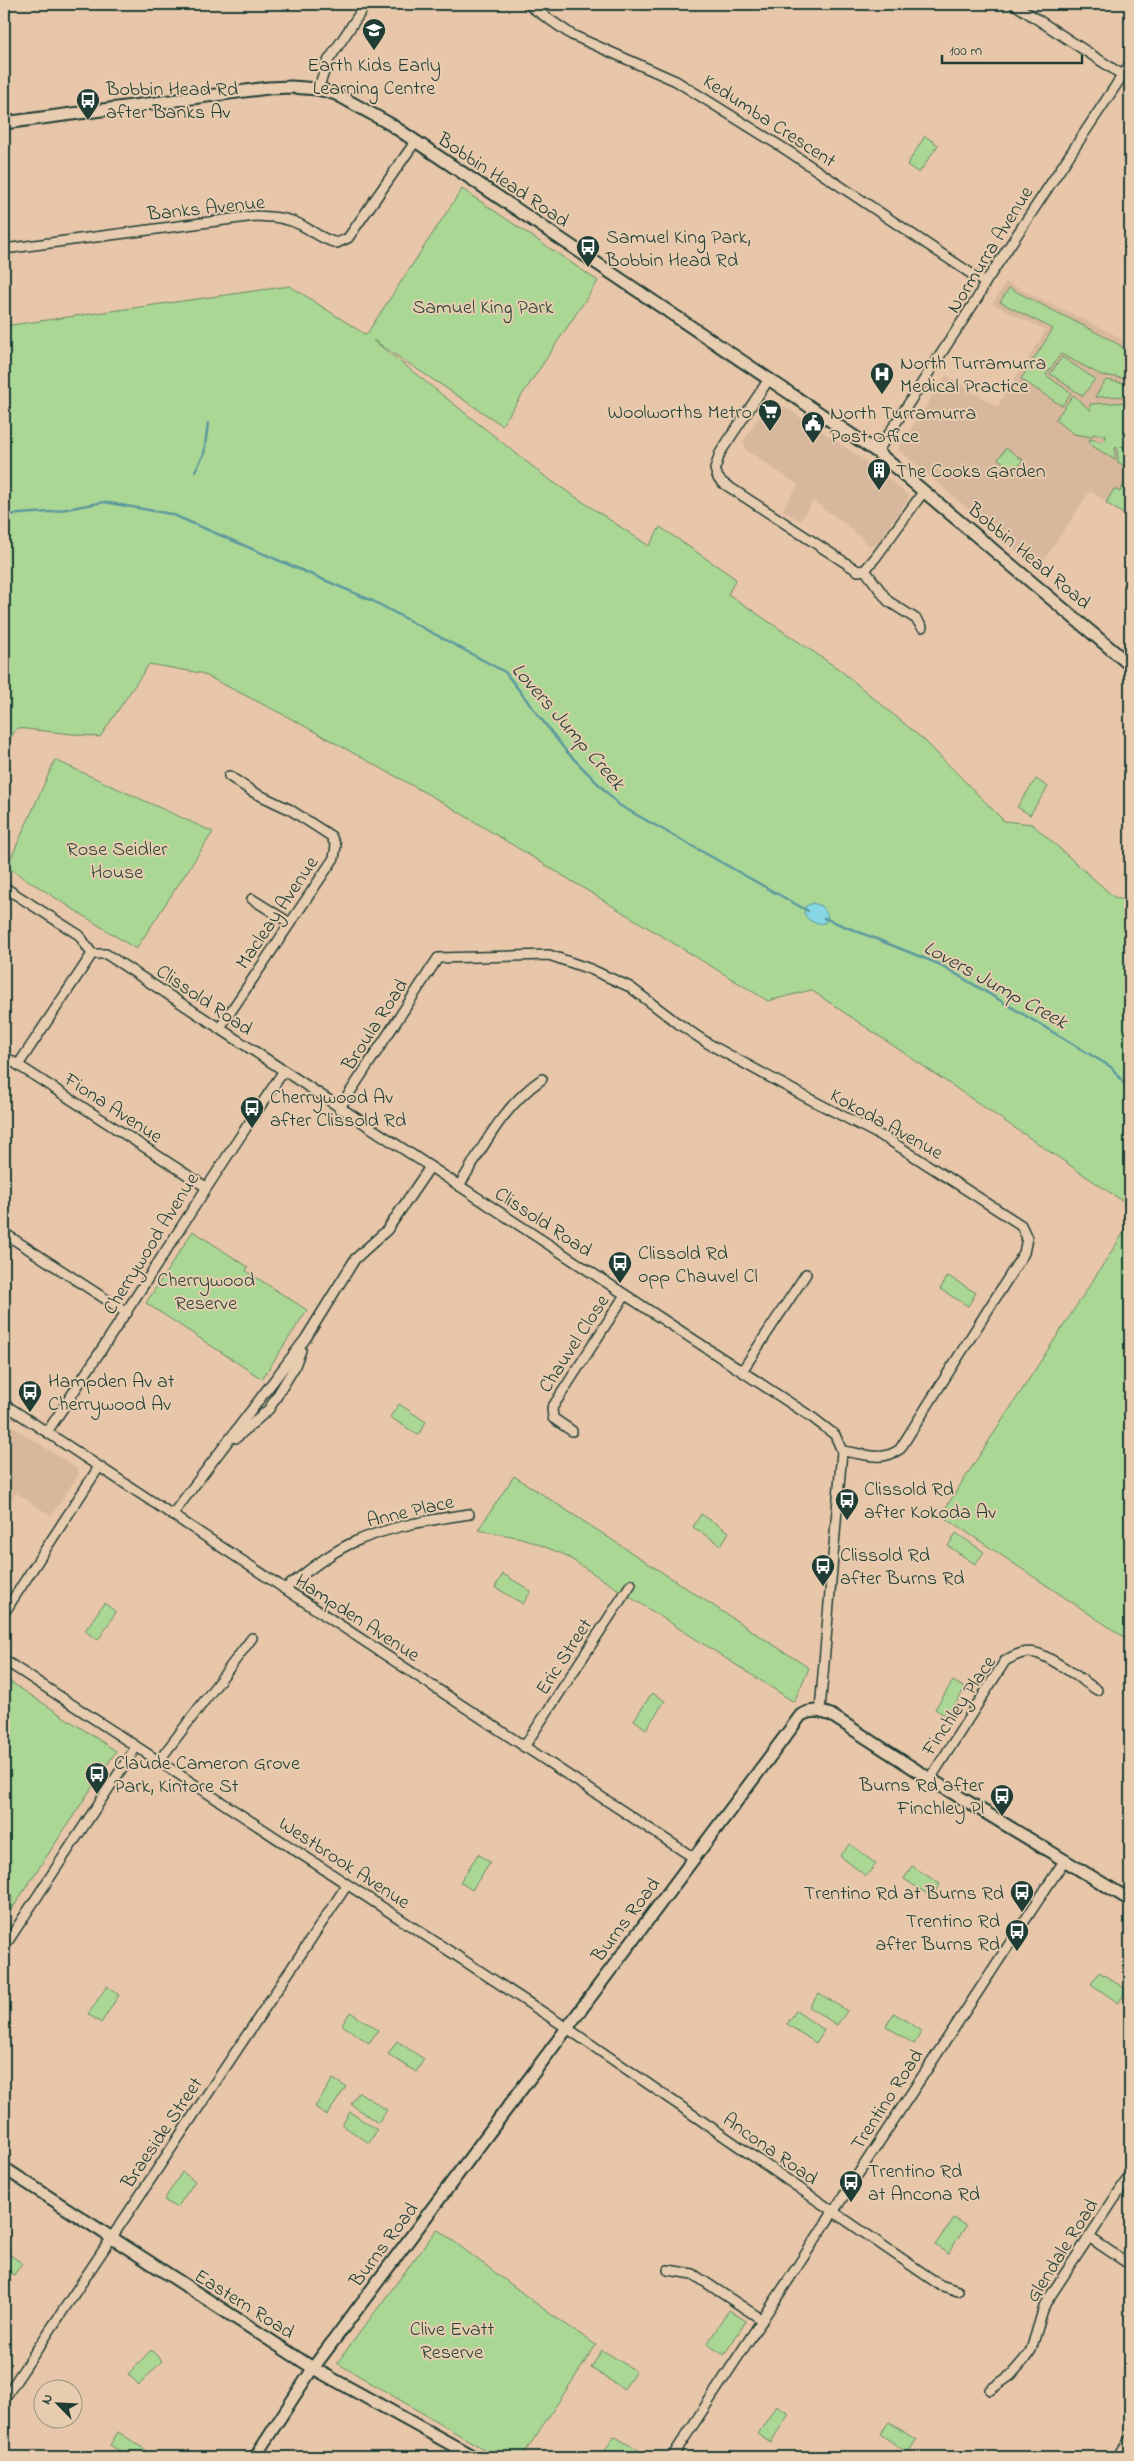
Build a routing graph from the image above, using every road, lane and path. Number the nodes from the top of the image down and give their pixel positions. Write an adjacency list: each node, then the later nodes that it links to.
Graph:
1 (366, 4): 6 (street)
2 (526, 4): 10 (street, Kedumba Crescent)
3 (1014, 4): 5 (street)
4 (1130, 64): 5 (street, Normurra Avenue)
5 (1126, 77): 10 (street, Normurra Avenue)
6 (318, 89): 7 (main road, Bobbin Head Road); 8 (main road, Bobbin Head Road)
7 (4, 123)
8 (415, 142): 9 (street, Banks Avenue); 11 (main road, Bobbin Head Road)
9 (4, 250)
10 (985, 284): 12 (street, Normurra Avenue)
11 (769, 378): 12 (main road, Bobbin Head Road); 14 (street)
12 (877, 452): 13 (main road, Bobbin Head Road)
13 (924, 491): 14 (street); 16 (main road, Bobbin Head Road)
14 (865, 570): 15 (street)
15 (922, 627)
16 (1130, 665)
17 (229, 776): 20 (street, Macleay Avenue)
18 (4, 888): 21 (street)
19 (252, 899): 20 (street)
20 (290, 922): 23 (street, Macleay Avenue)
21 (92, 954): 23 (street, Clissold Road); 25 (street)
22 (438, 958): 28 (street, Broula Road); 40 (street, Kokoda Avenue)
23 (220, 1029): 26 (street, Clissold Road)
24 (4, 1056): 25 (street, Fiona Avenue)
25 (18, 1066): 31 (street, Fiona Avenue)
26 (283, 1072): 28 (street, Clissold Road); 31 (street, Cherrywood Avenue)
27 (542, 1079): 30 (street)
28 (339, 1109): 29 (street, Clissold Road)
29 (430, 1167): 30 (street, Clissold Road); 43 (street)
30 (458, 1186): 34 (street, Clissold Road)
31 (206, 1187): 35 (street, Cherrywood Avenue)
32 (4, 1234): 35 (street)
33 (806, 1274): 36 (street)
34 (625, 1295): 36 (street, Clissold Road); 38 (street, Chauvel Close)
35 (127, 1313): 39 (street, Cherrywood Avenue)
36 (742, 1372): 40 (street, Clissold Road)
37 (4, 1404): 39 (street, Hampden Avenue)
38 (572, 1430)
39 (47, 1432): 41 (street, Hampden Avenue)
40 (842, 1451): 50 (street)
41 (99, 1467): 43 (street, Hampden Avenue); 46 (street)
42 (469, 1514): 45 (street, Anne Place)
43 (172, 1515): 45 (street, Hampden Avenue)
44 (631, 1584): 52 (street, Eric Street)
45 (284, 1589): 52 (street, Hampden Avenue)
46 (4, 1613)
47 (252, 1638): 53 (street)
48 (4, 1660): 51 (street, Westbrook Avenue)
49 (1097, 1690): 54 (street, Finchley Place)
50 (820, 1710): 54 (main road); 55 (main road, Burns Road)
51 (136, 1747): 53 (street, Westbrook Avenue); 59 (street)
52 (524, 1747): 55 (street, Hampden Avenue)
53 (158, 1762): 57 (street, Westbrook Avenue)
54 (930, 1779): 56 (main road)
55 (694, 1858): 60 (main road, Burns Road)
56 (1064, 1861): 58 (main road); 63 (street, Trentino Road)
57 (347, 1885): 60 (street, Westbrook Avenue); 65 (street, Braeside Street)
58 (1130, 1900)
59 (4, 1947)
60 (567, 2028): 63 (street, Ancona Road); 70 (main road, Burns Road)
61 (4, 2168): 65 (main road, Eastern Road)
62 (1130, 2176): 64 (street, Glendale Road)
63 (832, 2211): 68 (street, Ancona Road); 69 (street, Trentino Road)
64 (1089, 2237): 66 (street); 71 (street, Glendale Road)
65 (111, 2238): 70 (main road, Eastern Road); 72 (street, Braeside Street)
66 (1130, 2265)
67 (668, 2270): 69 (street)
68 (958, 2291)
69 (761, 2319): 76 (street, Trentino Road)
70 (313, 2368): 74 (street, Burns Road); 75 (main road, Eastern Road)
71 (990, 2390)
72 (4, 2399)
73 (1130, 2439): 77 (street)
74 (254, 2457)
75 (474, 2457)
76 (672, 2457)
77 (1118, 2457)

